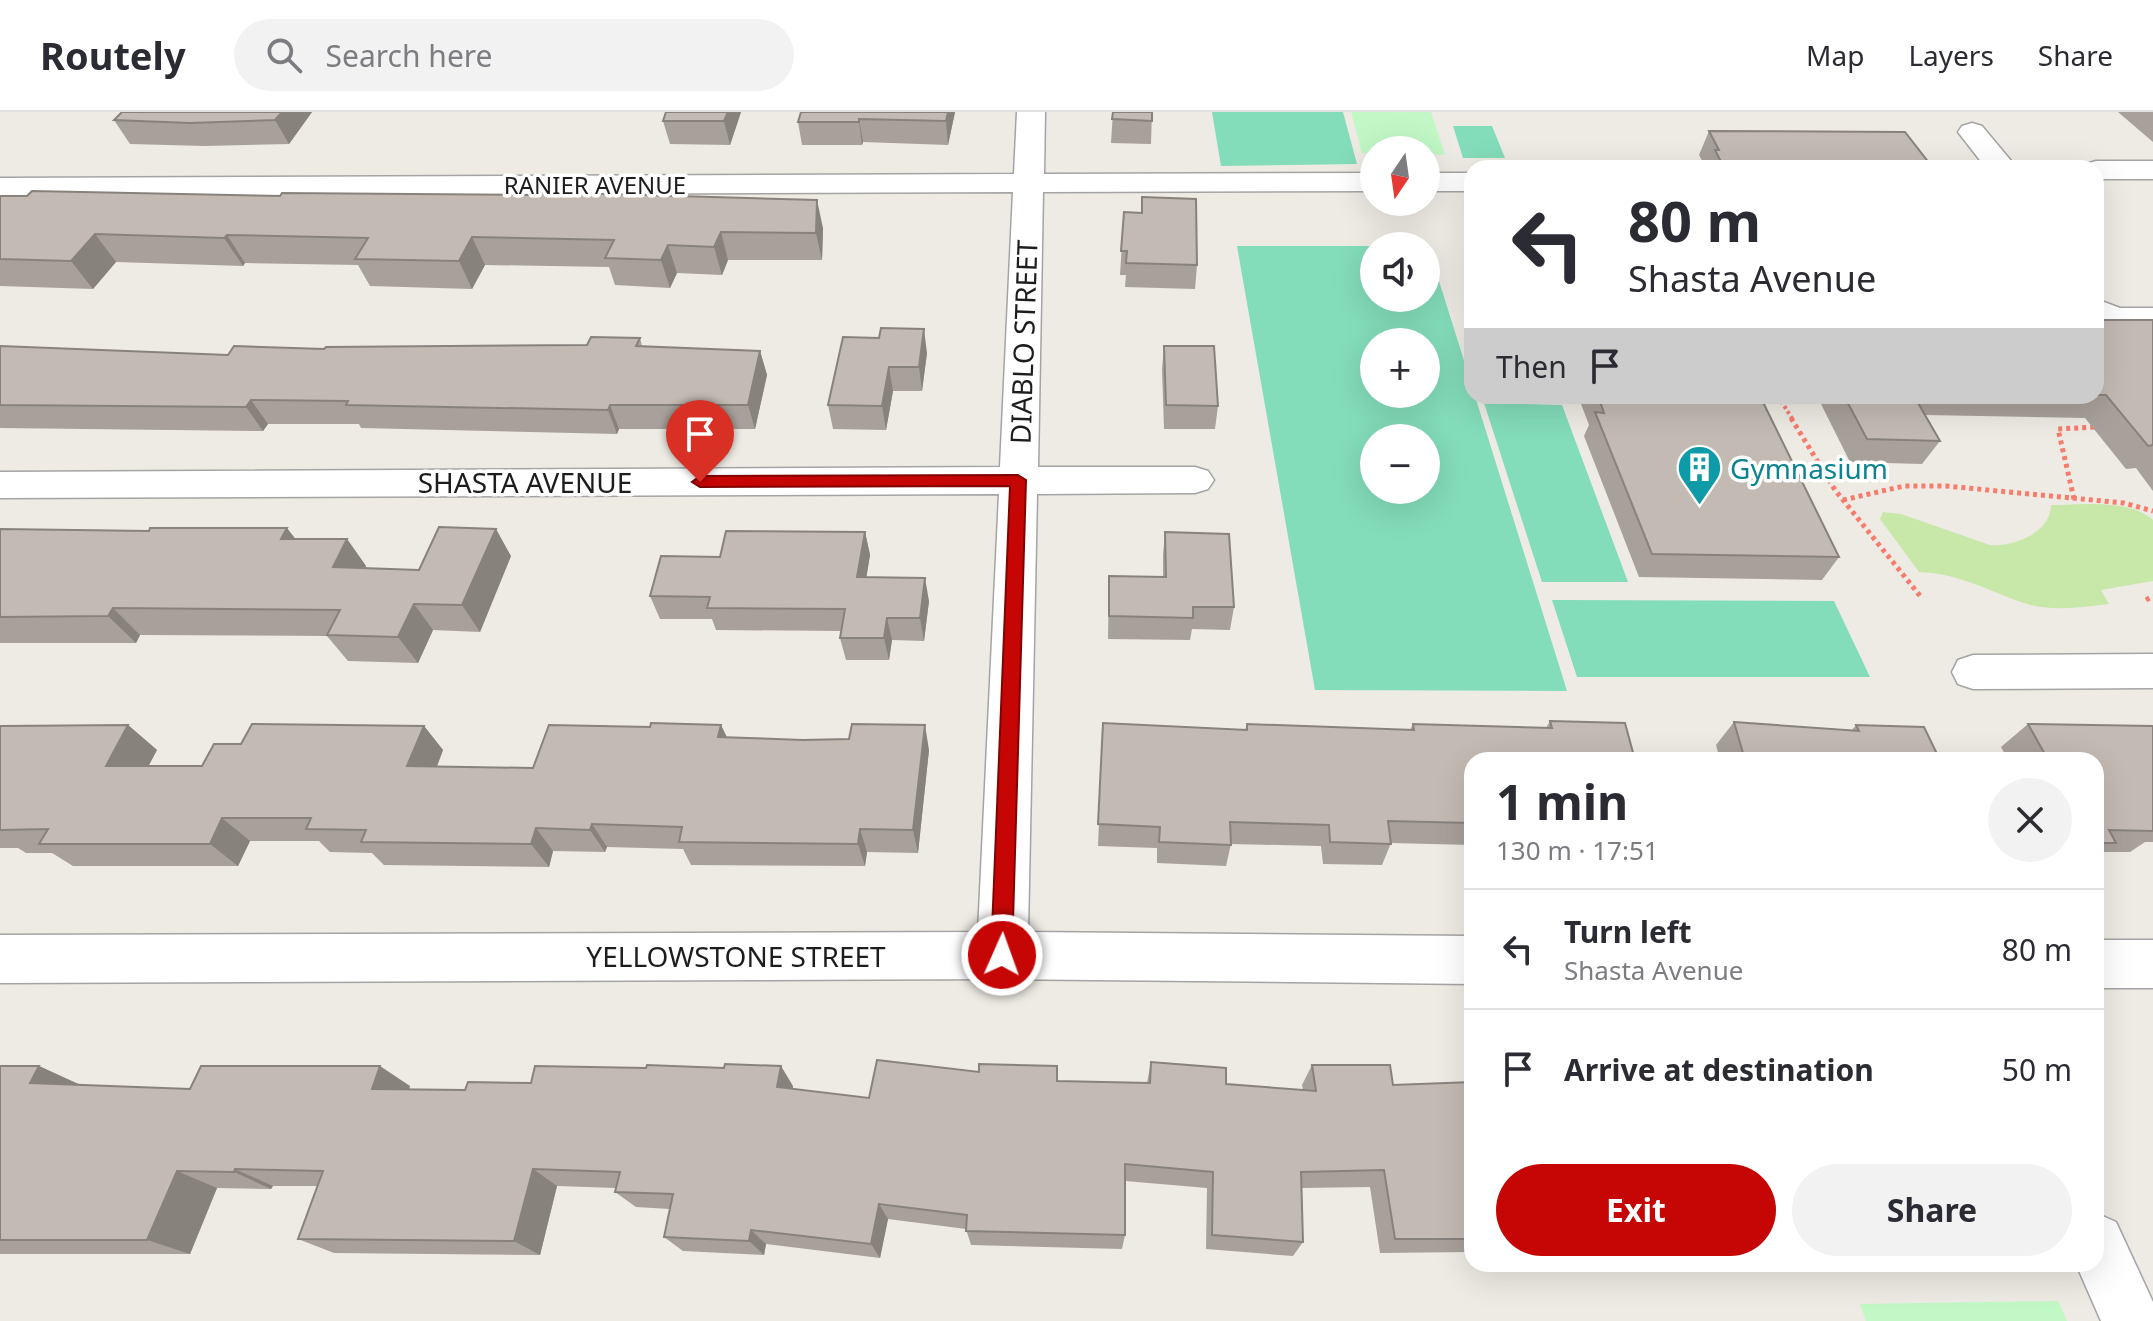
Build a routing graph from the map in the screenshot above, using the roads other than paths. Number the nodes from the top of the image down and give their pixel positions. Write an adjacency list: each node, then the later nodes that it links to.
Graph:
1 (1031, 112): 6 (street, DIABLO STREET)
2 (1972, 132): 3 (street)
3 (1995, 160)
4 (2104, 170): 5 (street)
5 (2153, 170)
6 (1028, 182): 7 (street, RANIER AVENUE); 10 (street, RANIER AVENUE); 13 (street, DIABLO STREET)
7 (1360, 182)
8 (1440, 182): 9 (street)
9 (1464, 182)
10 (0, 187)
11 (2104, 313): 12 (street)
12 (2153, 318)
13 (1018, 480): 14 (street, SHASTA AVENUE); 15 (street, SHASTA AVENUE); 18 (street, DIABLO STREET)
14 (1195, 480)
15 (0, 485)
16 (2153, 671): 17 (street)
17 (1973, 672)
18 (1002, 955): 19 (street, YELLOWSTONE STREET); 20 (street, YELLOWSTONE STREET)
19 (0, 959)
20 (1464, 960)
21 (2104, 964): 22 (street)
22 (2153, 964)
23 (2104, 1260): 24 (street)
24 (2131, 1321)

